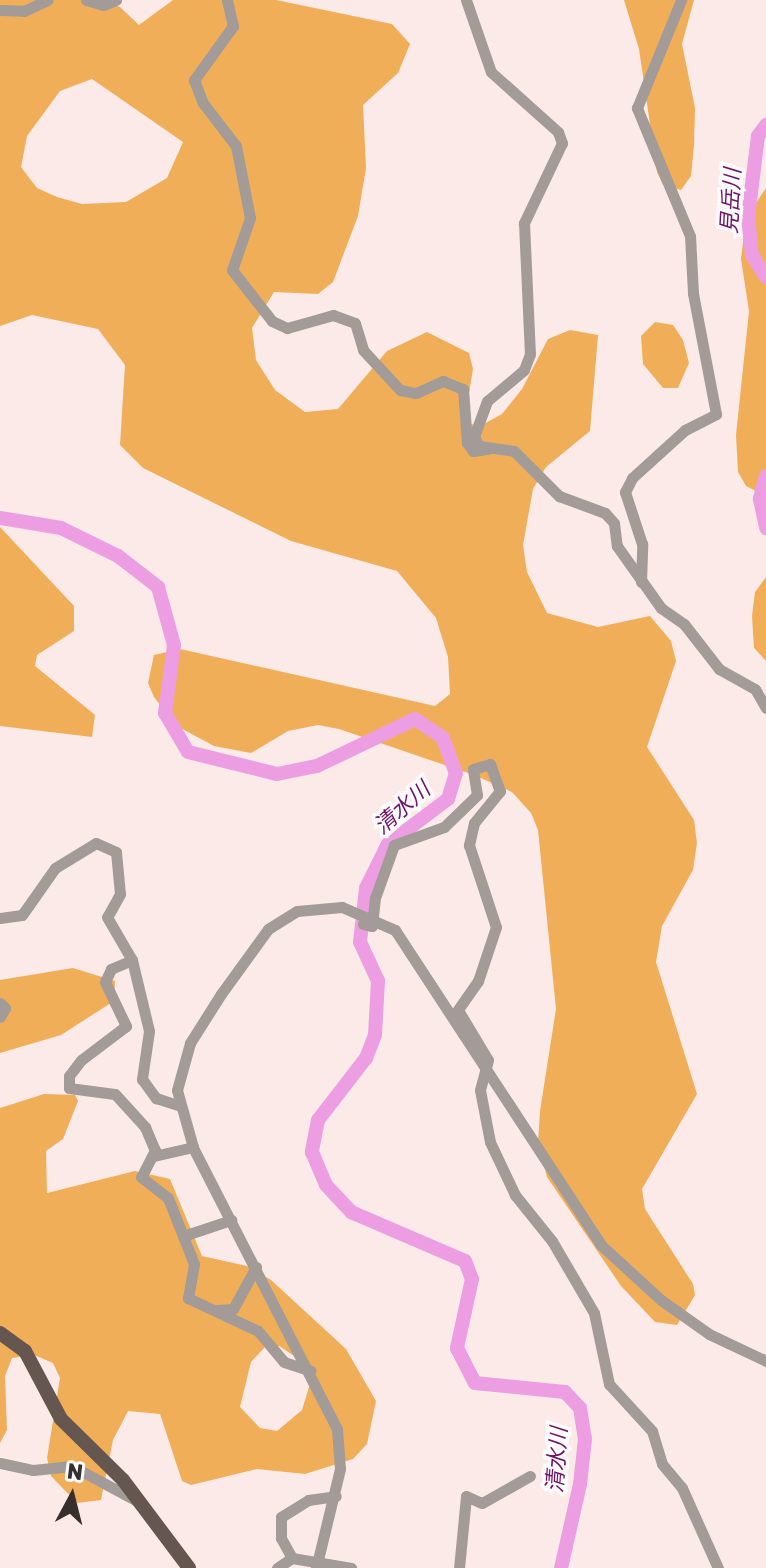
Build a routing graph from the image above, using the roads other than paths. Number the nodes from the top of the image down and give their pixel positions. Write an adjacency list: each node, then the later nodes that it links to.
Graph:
1 (48, 0): 7 (street)
2 (86, 0): 3 (street)
3 (116, 0)
4 (227, 0): 8 (street)
5 (466, 0): 8 (street)
6 (681, 0): 9 (street)
7 (0, 10)
8 (493, 447): 9 (street)
9 (641, 582): 10 (street)
10 (766, 708)
11 (0, 918): 13 (street)
12 (363, 924): 16 (street)
13 (132, 960): 17 (street); 19 (street)
14 (0, 1003): 15 (street)
15 (0, 1017)
16 (485, 1074): 17 (street); 25 (street); 37 (street)
17 (178, 1105): 18 (street)
18 (193, 1147): 19 (street); 20 (street)
19 (154, 1156): 21 (street)
20 (231, 1220): 21 (street); 22 (street)
21 (183, 1236): 23 (street)
22 (256, 1267): 23 (street); 26 (street)
23 (198, 1303): 26 (street)
24 (0, 1333): 30 (main road)
25 (766, 1361)
26 (311, 1371): 29 (street)
27 (0, 1463): 30 (street)
28 (530, 1476): 36 (street)
29 (336, 1496): 31 (street); 32 (street)
30 (142, 1503): 33 (main road)
31 (292, 1558): 32 (street); 34 (street)
32 (319, 1563): 35 (street)
33 (189, 1568)
34 (277, 1568)
35 (351, 1568)
36 (459, 1568)
37 (718, 1568)

